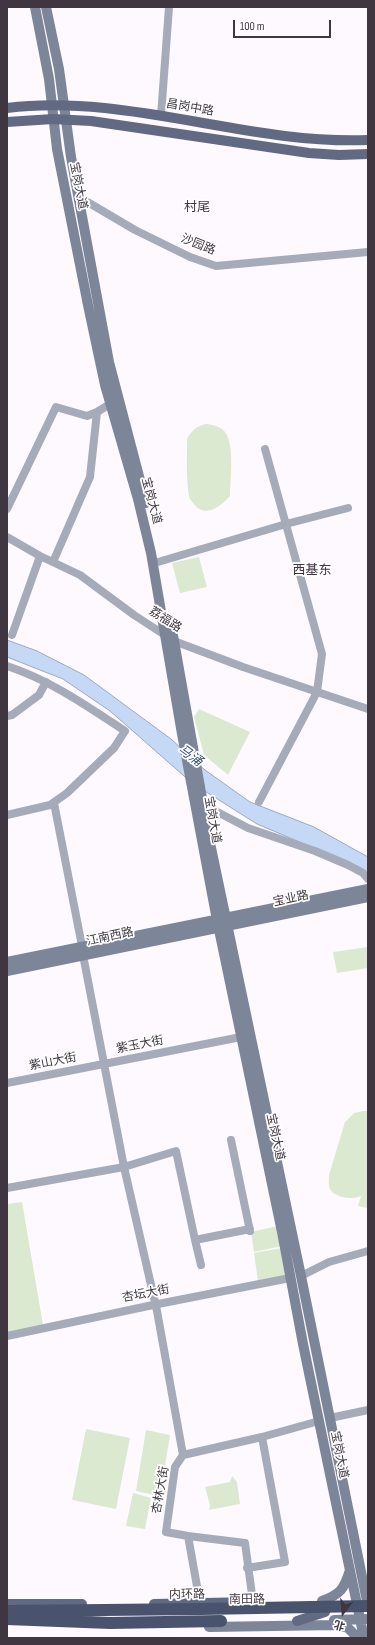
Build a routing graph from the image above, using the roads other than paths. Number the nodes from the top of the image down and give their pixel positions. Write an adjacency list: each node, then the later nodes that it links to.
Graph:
1 (35, 7): 4 (main road, 宝岗大道)
2 (46, 7): 5 (main road, 宝岗大道)
3 (169, 7): 7 (street)
4 (52, 105): 5 (main road, 昌岗中路); 6 (main road, 昌岗中路); 8 (main road, 宝岗大道)
5 (64, 105): 7 (main road, 昌岗中路); 9 (main road, 宝岗大道)
6 (7, 108)
7 (161, 116): 11 (main road, 昌岗中路)
8 (53, 119): 9 (main road); 10 (main road); 15 (main road, 宝岗大道)
9 (66, 120): 12 (main road); 13 (main road, 宝岗大道)
10 (7, 122)
11 (368, 140)
12 (368, 154)
13 (79, 197): 14 (street, 沙园路); 24 (main road, 宝岗大道)
14 (368, 252)
15 (110, 404): 16 (street); 26 (main road, 宝岗大道)
16 (98, 412): 19 (street); 23 (street)
17 (266, 449): 20 (street)
18 (348, 508): 20 (street)
19 (7, 509)
20 (286, 524): 24 (street); 30 (street)
21 (7, 537): 22 (street, 荔福路)
22 (40, 556): 23 (street, 荔福路); 25 (street)
23 (53, 562): 26 (street, 荔福路)
24 (158, 562): 27 (main road, 宝岗大道)
25 (12, 635)
26 (166, 635): 27 (street, 荔福路); 37 (main road, 宝岗大道)
27 (174, 642): 30 (street, 荔福路); 35 (main road, 宝岗大道)
28 (7, 666): 29 (street)
29 (46, 682): 32 (street); 34 (street)
30 (316, 692): 31 (street, 荔福路); 33 (street)
31 (368, 709)
32 (7, 716)
33 (258, 802)
34 (54, 803): 36 (street); 42 (street, 紫玉大街)
35 (204, 805): 37 (main road, 宝岗大道); 38 (street)
36 (7, 815)
37 (207, 845): 41 (main road, 宝岗大道)
38 (368, 879)
39 (368, 889): 41 (main road, 宝业路)
40 (368, 896): 41 (main road, 宝业路)
41 (222, 923): 42 (main road, 江南西路); 45 (main road, 宝岗大道); 54 (main road, 宝岗大道)
42 (83, 951): 43 (main road); 44 (main road, 江南西路); 46 (street, 紫玉大街)
43 (7, 962)
44 (7, 971)
45 (241, 1037): 46 (street, 紫玉大街); 55 (main road, 宝岗大道)
46 (105, 1064): 47 (street, 紫山大街); 49 (street)
47 (7, 1083)
48 (231, 1140): 51 (street)
49 (124, 1167): 50 (street); 51 (street); 56 (street)
50 (7, 1188)
51 (195, 1240): 53 (street)
52 (368, 1251): 54 (street)
53 (201, 1265)
54 (301, 1276): 55 (main road); 59 (main road, 宝岗大道)
55 (290, 1278): 56 (street, 杏坛大街); 60 (main road, 宝岗大道)
56 (155, 1304): 57 (street, 杏坛大街); 62 (street)
57 (7, 1336)
58 (368, 1410): 59 (street)
59 (330, 1418): 66 (main road, 宝岗大道)
60 (319, 1421): 61 (street, 杏林大街); 65 (main road, 宝岗大道)
61 (262, 1437): 62 (street, 杏林大街); 64 (street)
62 (184, 1455): 63 (street, 杏林大街)
63 (188, 1536): 64 (street); 69 (street)
64 (247, 1568): 68 (street)
65 (350, 1570): 67 (main road); 71 (main road, 宝岗大道)
66 (365, 1580): 71 (main road, 宝岗大道)
67 (322, 1601): 68 (main road, 南田路); 71 (main road, 南田路)
68 (252, 1602): 69 (main road, 南田路)
69 (200, 1603): 70 (main road, 南田路)
70 (7, 1604)
71 (365, 1608): 72 (highway, 内环路, bridge); 73 (main road, 南田路); 75 (highway, 内环路); 79 (main road); 84 (main road, 宝岗大道)
72 (7, 1611)
73 (325, 1612): 74 (main road, 南田路); 79 (main road)
74 (138, 1615): 77 (main road, 南田路); 82 (main road)
75 (7, 1617): 76 (main road, 南田路); 78 (highway, bridge)
76 (21, 1620): 77 (main road, 南田路); 80 (main road)
77 (38, 1620): 82 (main road)
78 (221, 1621): 79 (main road)
79 (297, 1621): 81 (main road)
80 (7, 1623)
81 (326, 1625): 82 (main road); 83 (main road)
82 (138, 1628)
83 (358, 1638)
84 (364, 1638)

